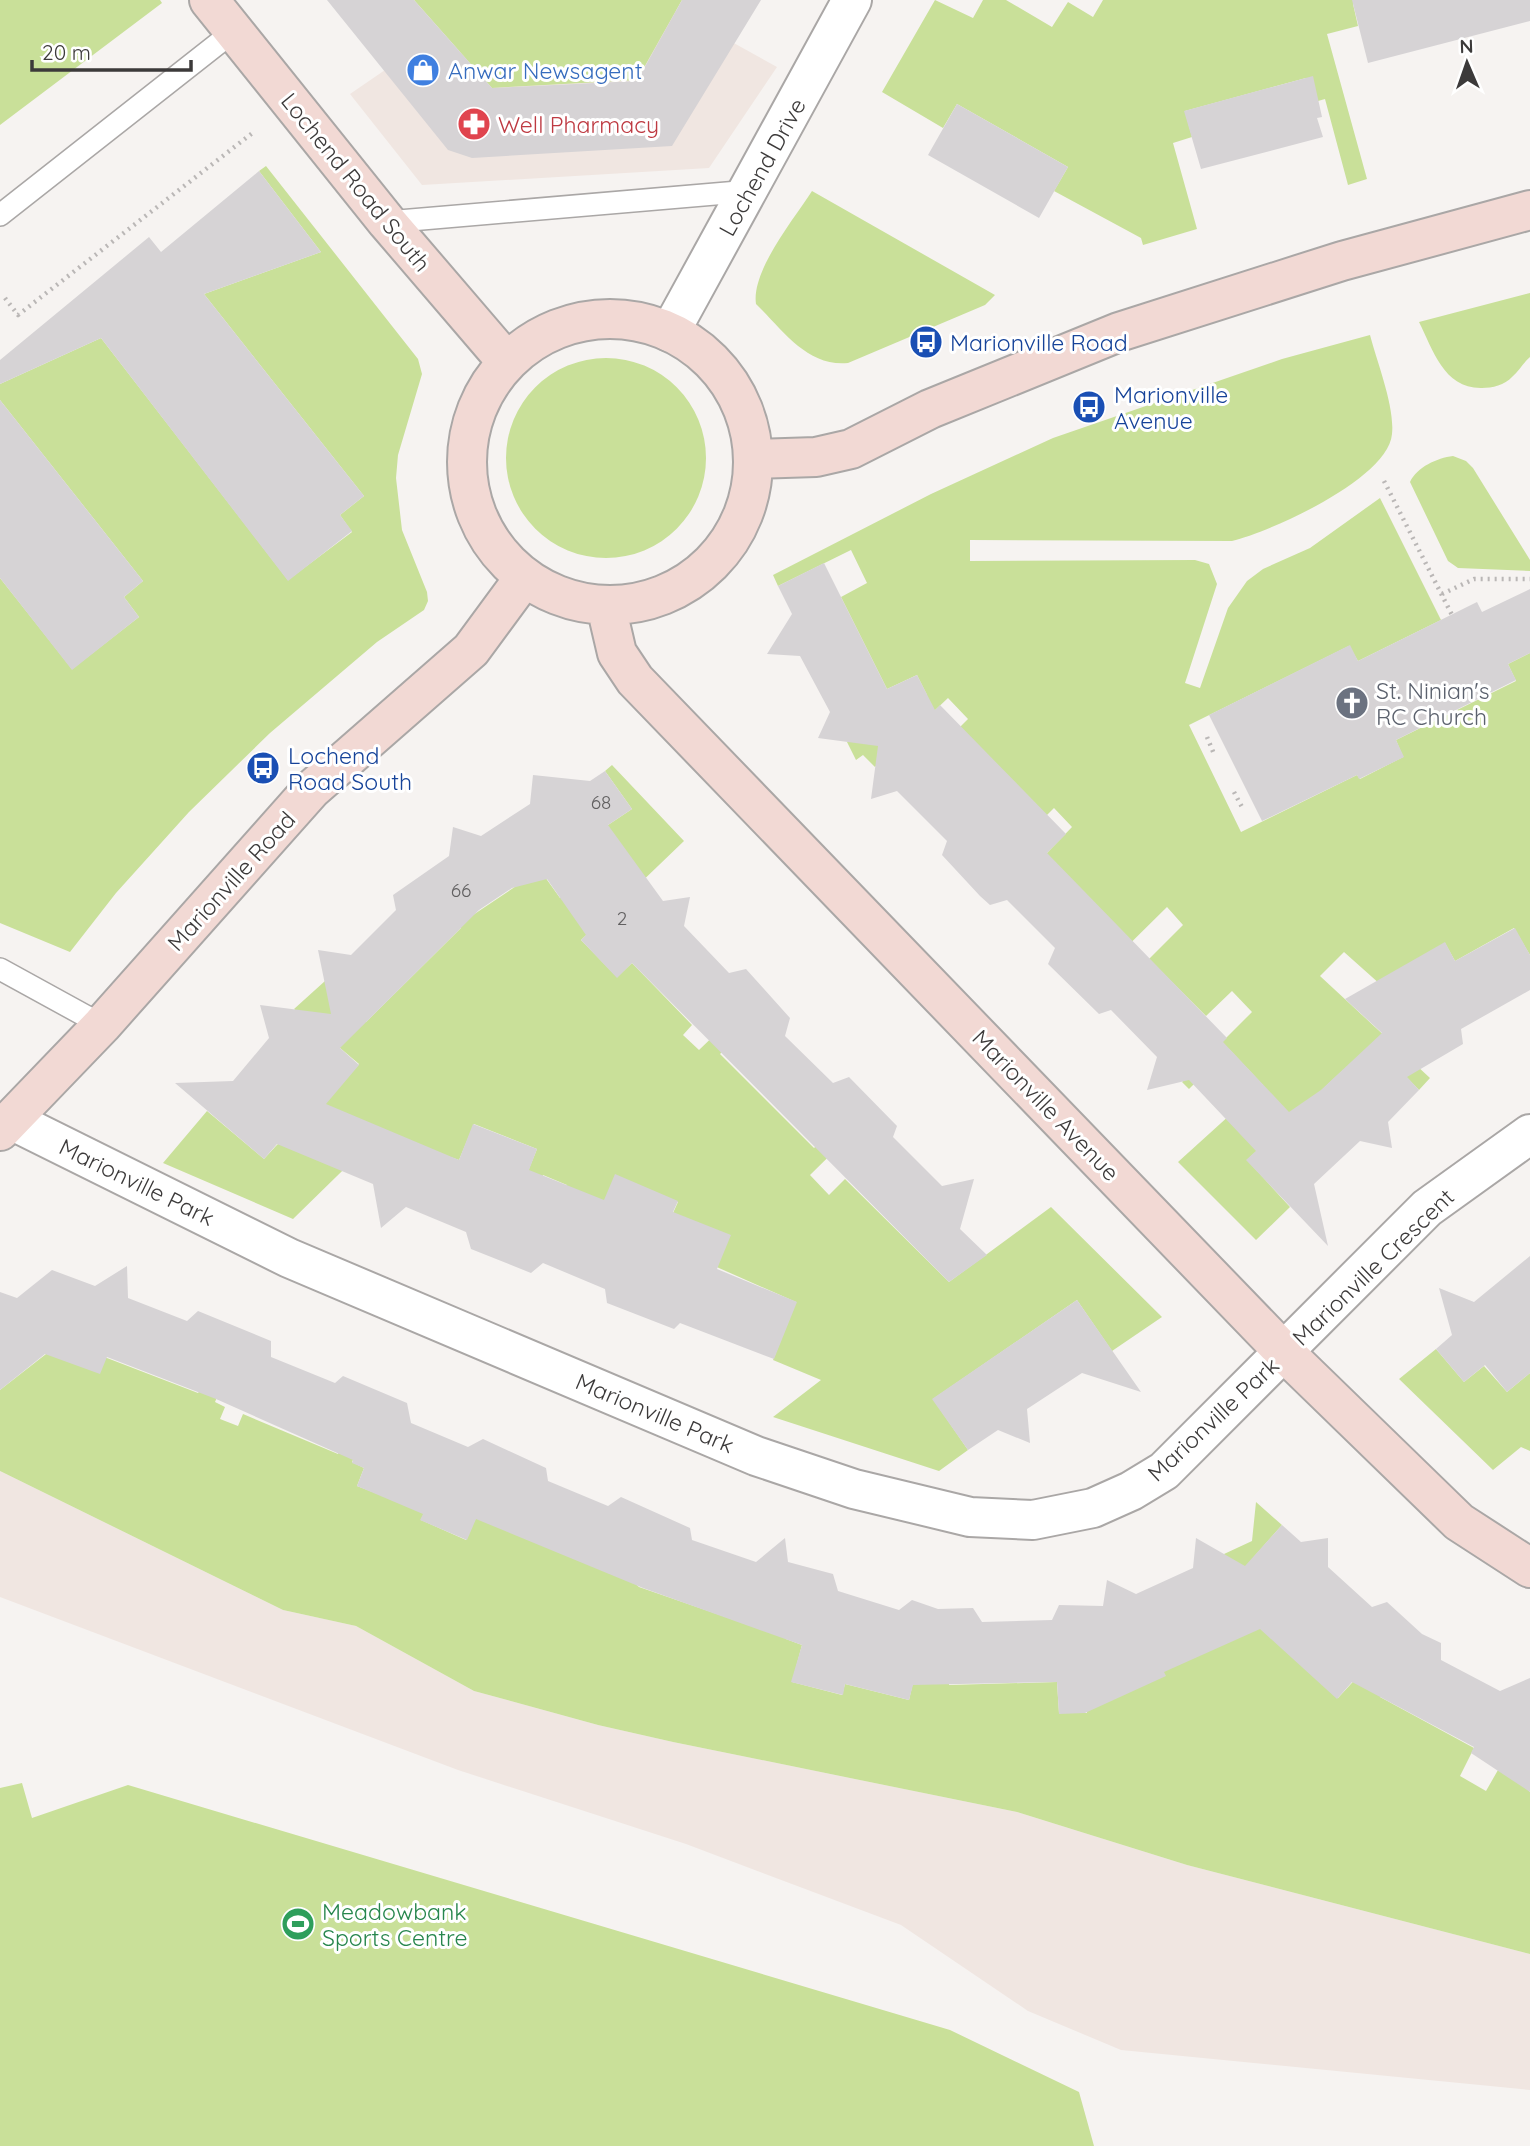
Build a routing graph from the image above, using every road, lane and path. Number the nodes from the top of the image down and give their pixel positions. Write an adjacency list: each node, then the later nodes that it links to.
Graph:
1 (209, 0): 3 (street, Lochend Road South)
2 (852, 0): 5 (street, Lochend Drive)
3 (234, 31): 4 (street, Lochend Road South); 7 (lane)
4 (291, 103): 8 (street, Lochend Road South); 9 (path)
5 (750, 191): 8 (lane); 10 (street, Lochend Drive)
6 (1530, 210): 12 (street)
7 (0, 215)
8 (387, 222): 11 (street, Lochend Road South)
9 (5, 298)
10 (670, 332): 11 (street); 12 (street)
11 (507, 362): 14 (street)
12 (754, 459): 17 (street)
13 (1384, 481): 16 (path)
14 (524, 578): 17 (street); 24 (street, Marionville Road)
15 (1530, 579): 16 (path)
16 (1442, 594): 18 (path)
17 (606, 606): 27 (street, Marionville Avenue)
18 (1452, 615)
19 (1207, 737): 20 (path)
20 (1214, 754)
21 (1234, 792): 22 (path)
22 (1243, 809)
23 (0, 969): 24 (lane)
24 (102, 1025): 25 (street, Marionville Road)
25 (6, 1126): 27 (street, Marionville Park)
26 (1530, 1134): 27 (street, Marionville Crescent)
27 (1285, 1353): 28 (street, Marionville Avenue)
28 (1530, 1568)

